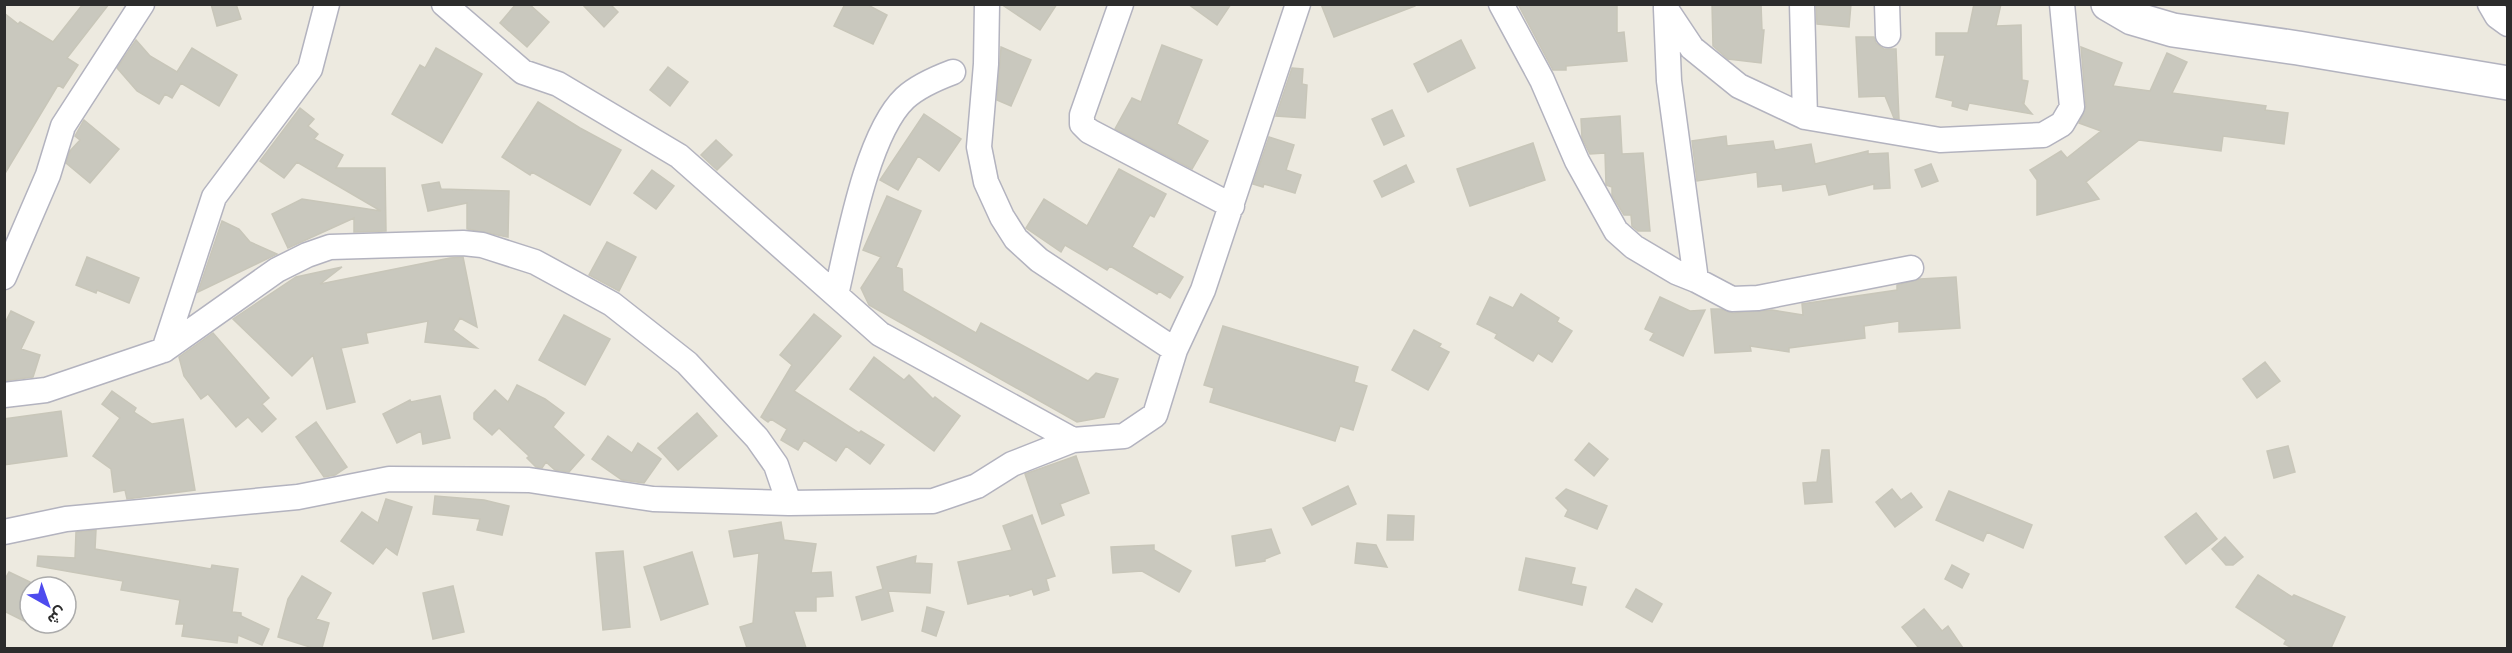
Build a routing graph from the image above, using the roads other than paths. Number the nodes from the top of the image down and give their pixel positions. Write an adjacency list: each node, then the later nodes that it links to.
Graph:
1 (142, 4): 21 (street)
2 (327, 4): 24 (street)
3 (444, 4): 23 (street)
4 (987, 4): 25 (street)
5 (1121, 4): 19 (street)
6 (1298, 4): 19 (street)
7 (1501, 4): 22 (street)
8 (1802, 4): 18 (street)
9 (1887, 4): 15 (street)
10 (2062, 4): 18 (street)
11 (2108, 4): 17 (main road)
12 (2490, 4): 14 (street)
13 (1666, 7): 18 (street); 22 (street)
14 (2508, 24)
15 (1888, 34)
16 (953, 72): 23 (street)
17 (2508, 83)
18 (1805, 117)
19 (1232, 206): 25 (street)
20 (1911, 268): 22 (street)
21 (4, 278)
22 (1696, 280)
23 (836, 295): 27 (street)
24 (164, 350): 26 (street); 28 (street)
25 (1175, 350): 27 (street)
26 (4, 395)
27 (1073, 440): 28 (street)
28 (789, 503): 29 (street)
29 (4, 532)

